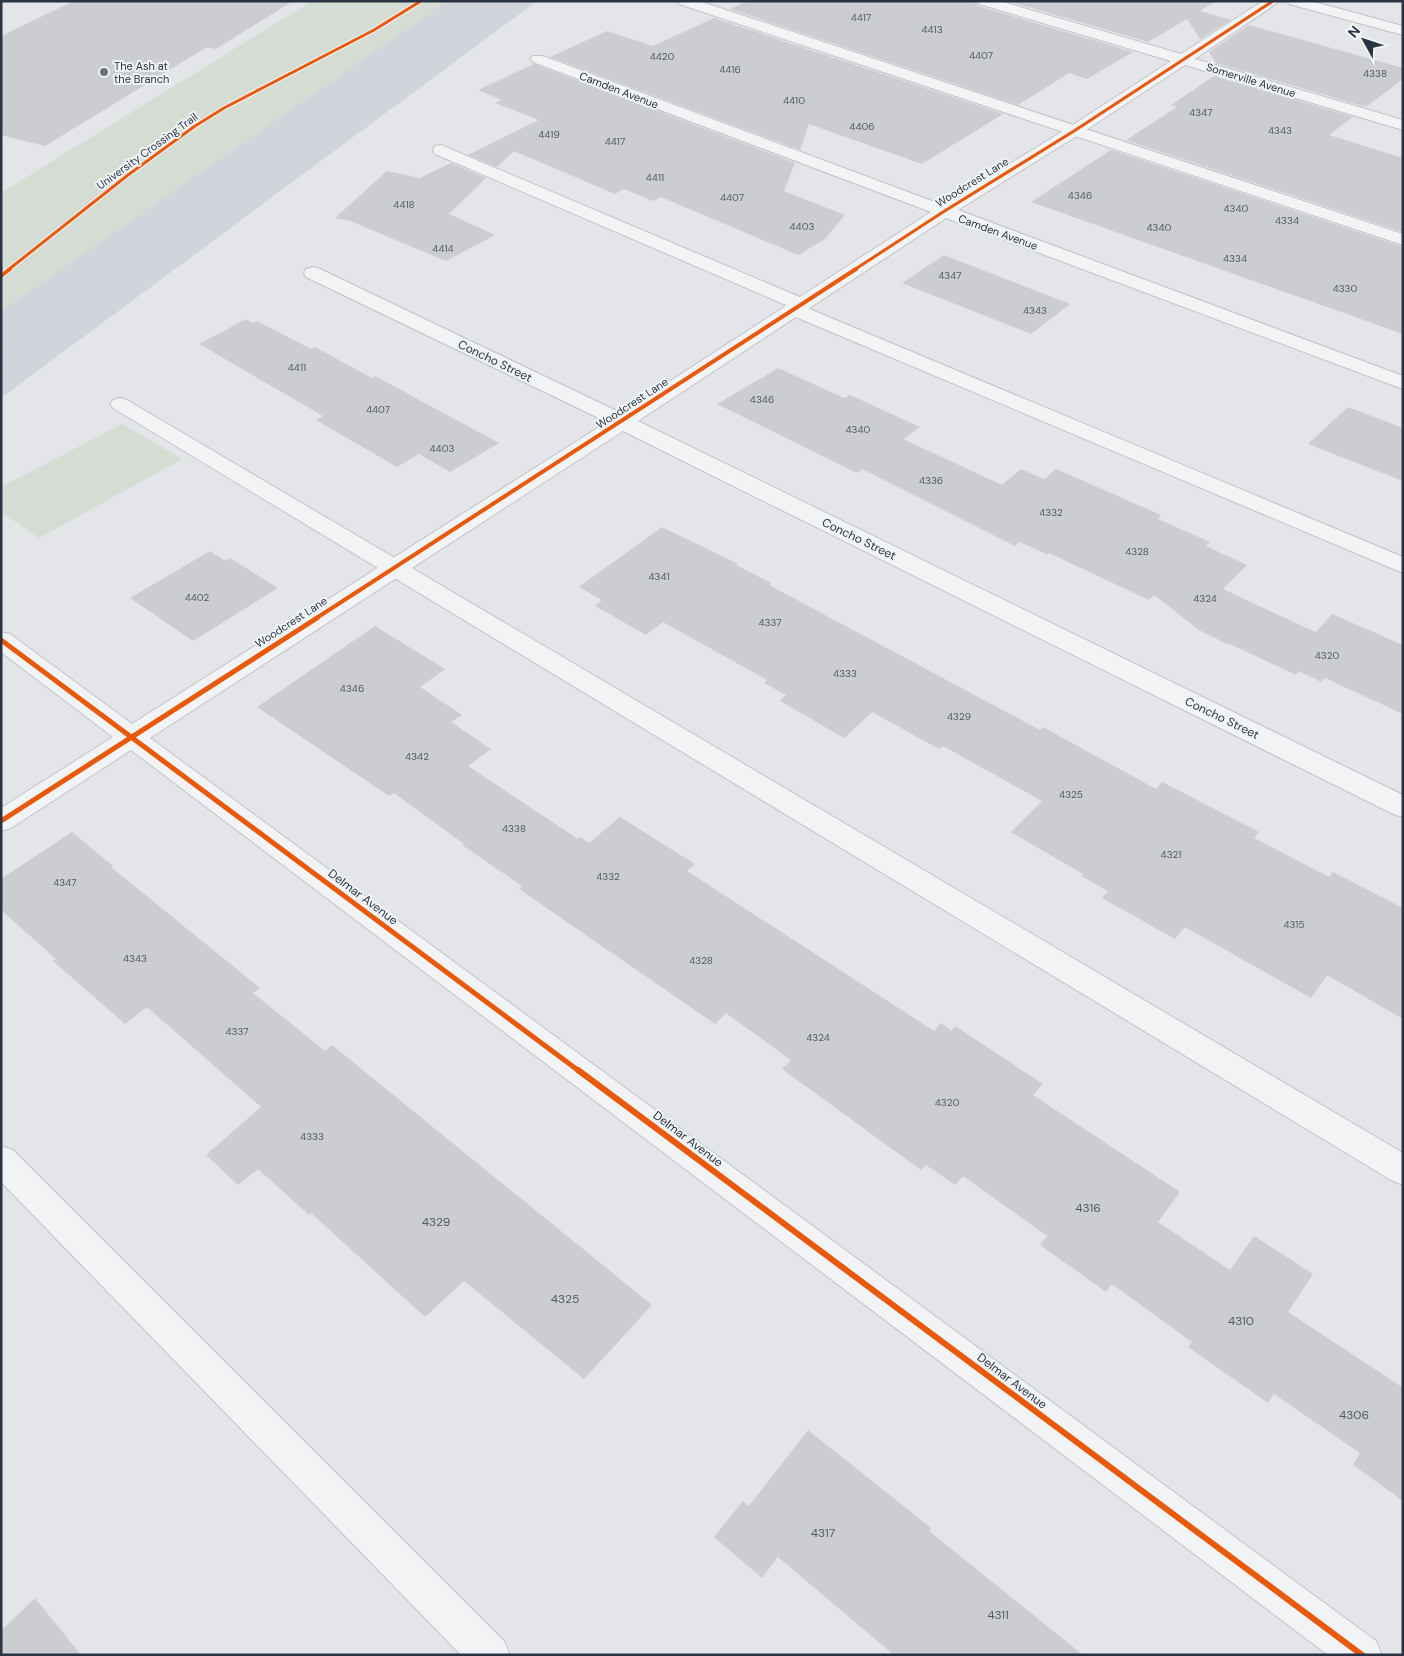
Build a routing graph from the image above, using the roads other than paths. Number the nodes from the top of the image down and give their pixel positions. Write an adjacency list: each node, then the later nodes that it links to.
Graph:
1 (684, 1): 9 (street)
2 (984, 1): 7 (street, Somerville Avenue)
3 (1273, 1): 7 (street, Woodcrest Lane)
4 (1294, 1): 5 (street)
5 (1403, 30)
6 (538, 59): 11 (street, Camden Avenue)
7 (1182, 60): 8 (street, Somerville Avenue); 9 (street, Woodcrest Lane)
8 (1403, 125)
9 (1074, 131): 11 (street, Woodcrest Lane); 12 (street)
10 (440, 150): 14 (street)
11 (943, 212): 14 (street, Woodcrest Lane); 15 (street, Camden Avenue)
12 (1403, 240)
13 (313, 273): 17 (street, Concho Street)
14 (797, 307): 17 (street, Woodcrest Lane); 18 (street)
15 (1403, 383)
16 (120, 404): 19 (street)
17 (622, 422): 19 (street, Woodcrest Lane); 22 (street, Concho Street)
18 (1403, 566)
19 (396, 568): 21 (street, Woodcrest Lane); 25 (street)
20 (1, 640): 21 (street, Delmar Avenue)
21 (132, 736): 23 (street, Woodcrest Lane); 27 (street, Delmar Avenue)
22 (1403, 807)
23 (1, 821)
24 (1, 1160): 26 (street)
25 (1403, 1170)
26 (490, 1655)
27 (1362, 1655)

